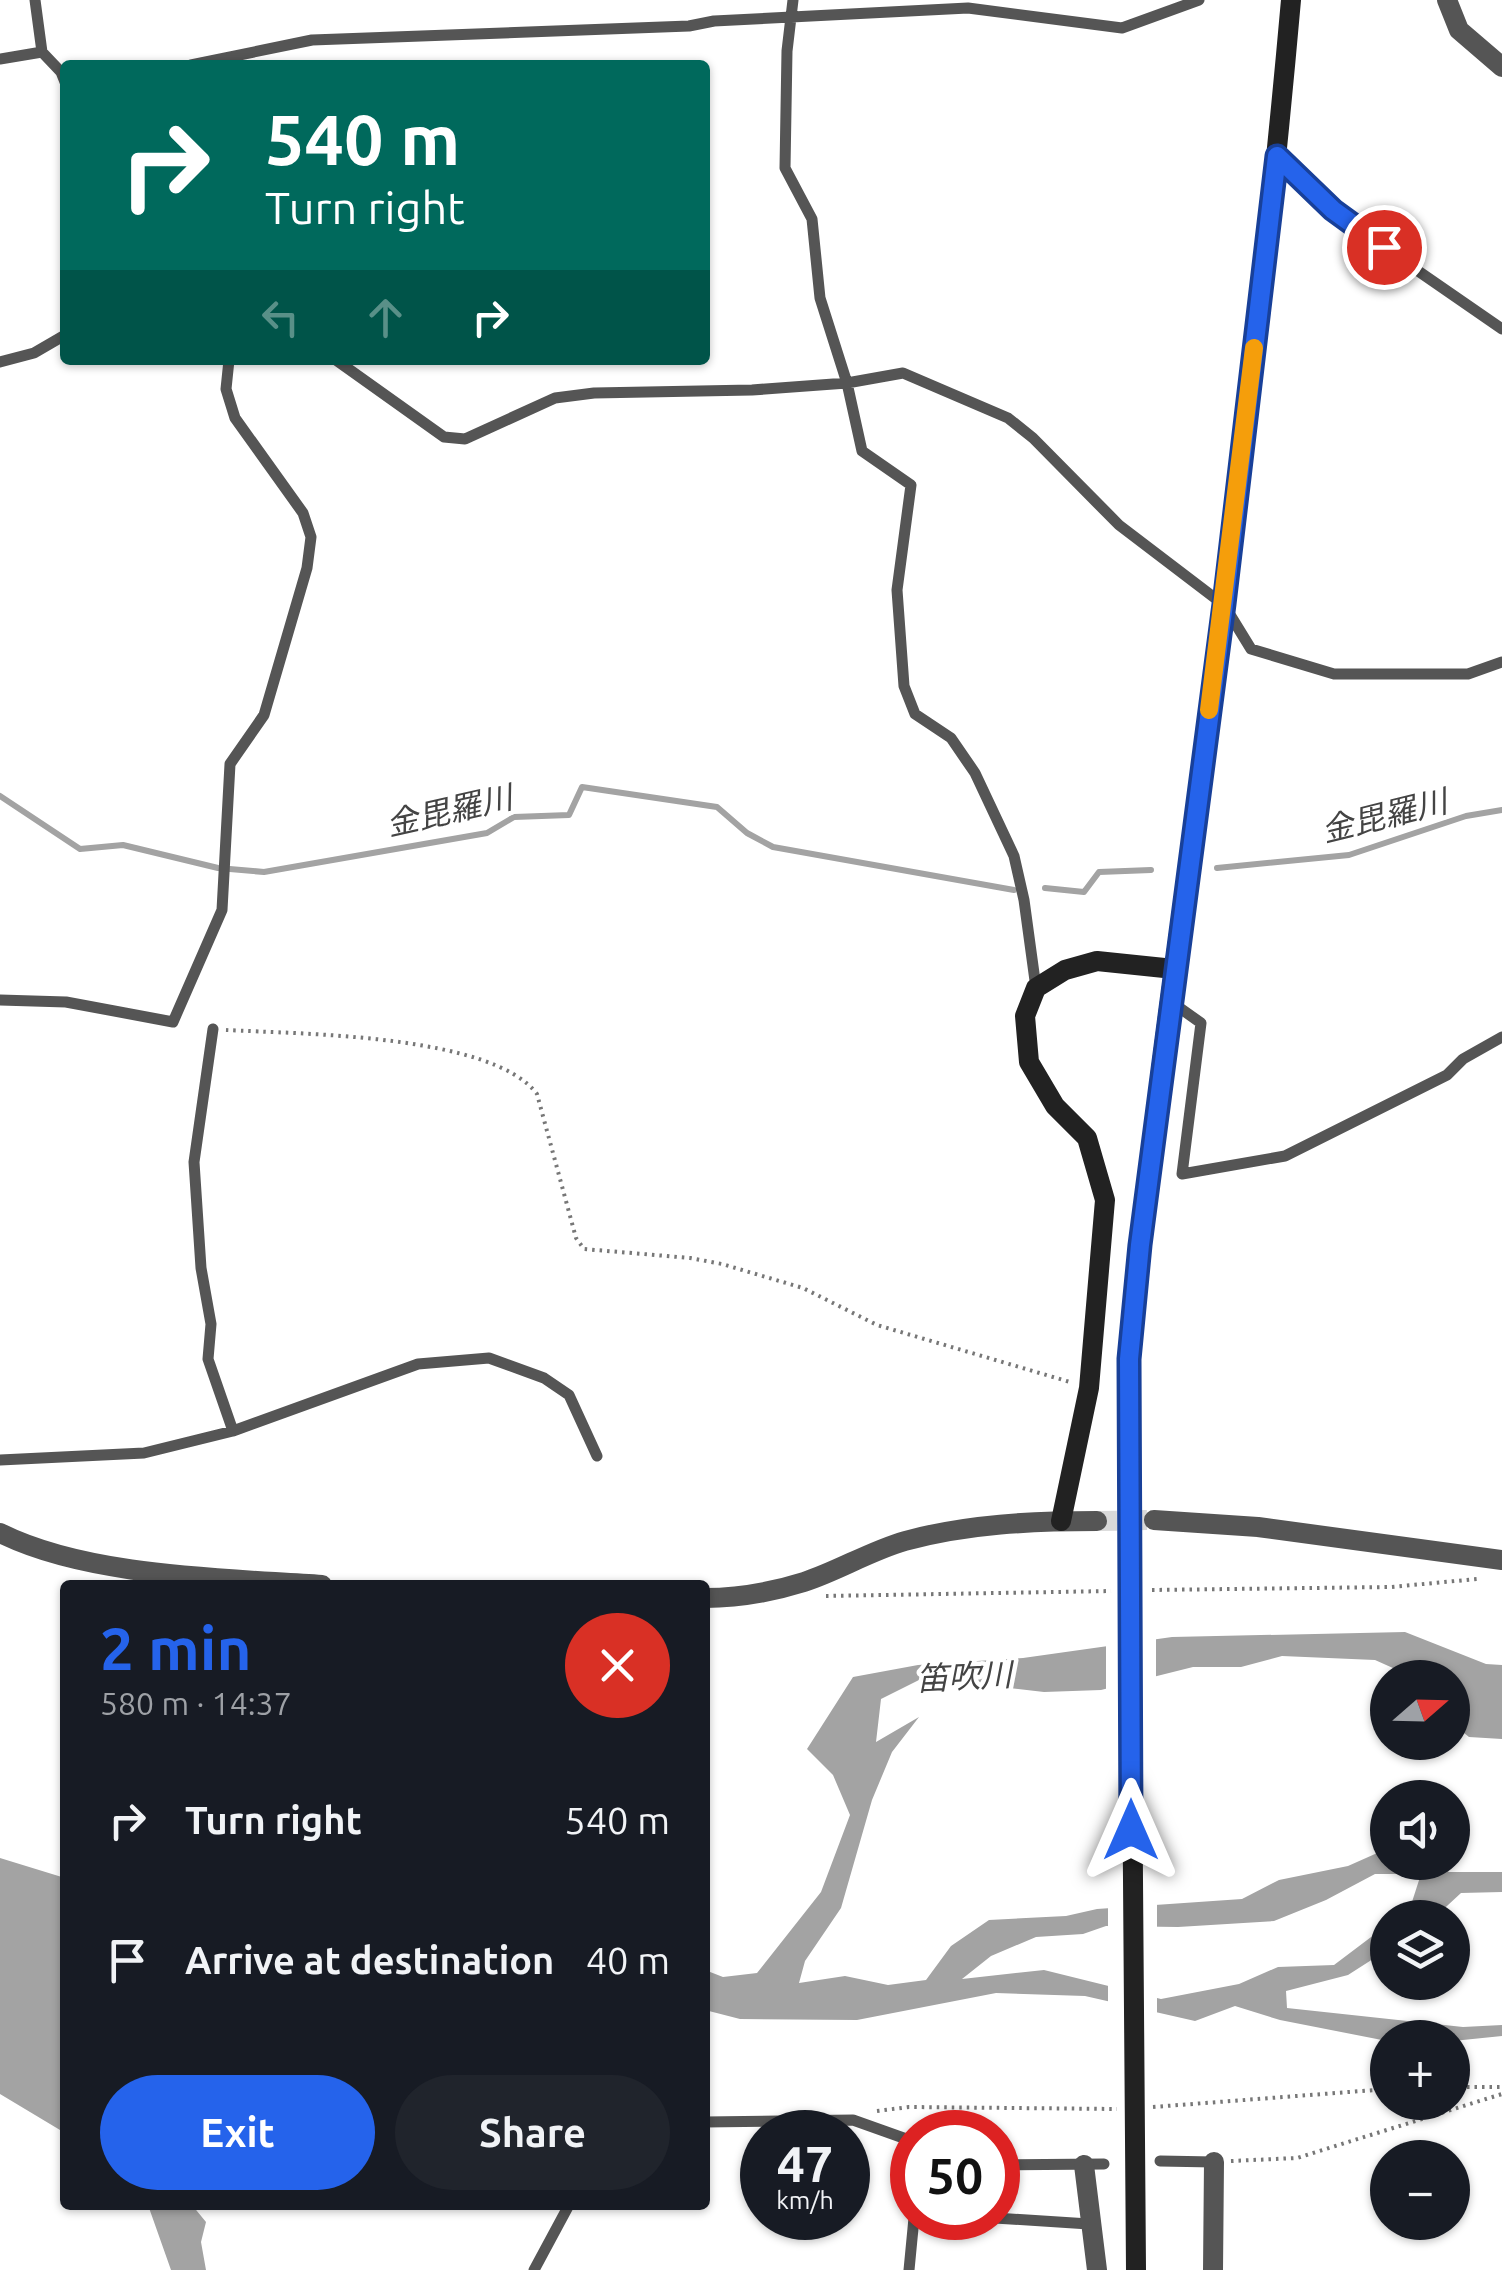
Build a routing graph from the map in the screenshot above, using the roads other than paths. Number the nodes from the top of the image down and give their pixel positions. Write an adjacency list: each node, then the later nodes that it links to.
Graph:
1 (35, 0): 7 (lane)
2 (793, 0): 6 (lane)
3 (1198, 0): 6 (lane)
4 (1291, 0): 12 (main road)
5 (1447, 0): 10 (street)
6 (790, 19): 9 (lane); 18 (lane)
7 (42, 52): 8 (lane); 11 (lane)
8 (0, 59)
9 (215, 60)
10 (1502, 67)
11 (60, 71)
12 (1277, 156): 13 (lane); 19 (main road)
13 (1502, 329)
14 (60, 338): 15 (lane)
15 (0, 362)
16 (228, 365): 23 (lane)
17 (343, 365): 18 (lane)
18 (847, 383): 19 (lane); 22 (lane)
19 (1224, 604): 20 (lane); 21 (main road)
20 (1502, 662)
21 (1174, 970): 22 (main road); 24 (main road)
22 (1036, 988): 31 (main road)
23 (0, 1000)
24 (1170, 1001): 26 (lane); 50 (main road)
25 (213, 1029): 27 (lane)
26 (1502, 1038)
27 (234, 1431): 28 (lane); 29 (lane)
28 (597, 1456)
29 (0, 1460)
30 (1154, 1520): 34 (street)
31 (1060, 1521): 32 (street); 36 (street)
32 (1097, 1521)
33 (0, 1533): 35 (street)
34 (1502, 1560)
35 (268, 1580)
36 (710, 1598)
37 (710, 2122): 38 (lane)
38 (890, 2133)
39 (1160, 2161): 40 (lane)
40 (1214, 2162): 51 (street)
41 (1020, 2165): 42 (lane)
42 (1094, 2165): 45 (street)
43 (567, 2210): 47 (lane)
44 (1020, 2220): 45 (lane)
45 (1089, 2224): 49 (street)
46 (912, 2240): 48 (lane)
47 (534, 2270)
48 (910, 2270)
49 (1097, 2270)
50 (1136, 2270)
51 (1213, 2270)

